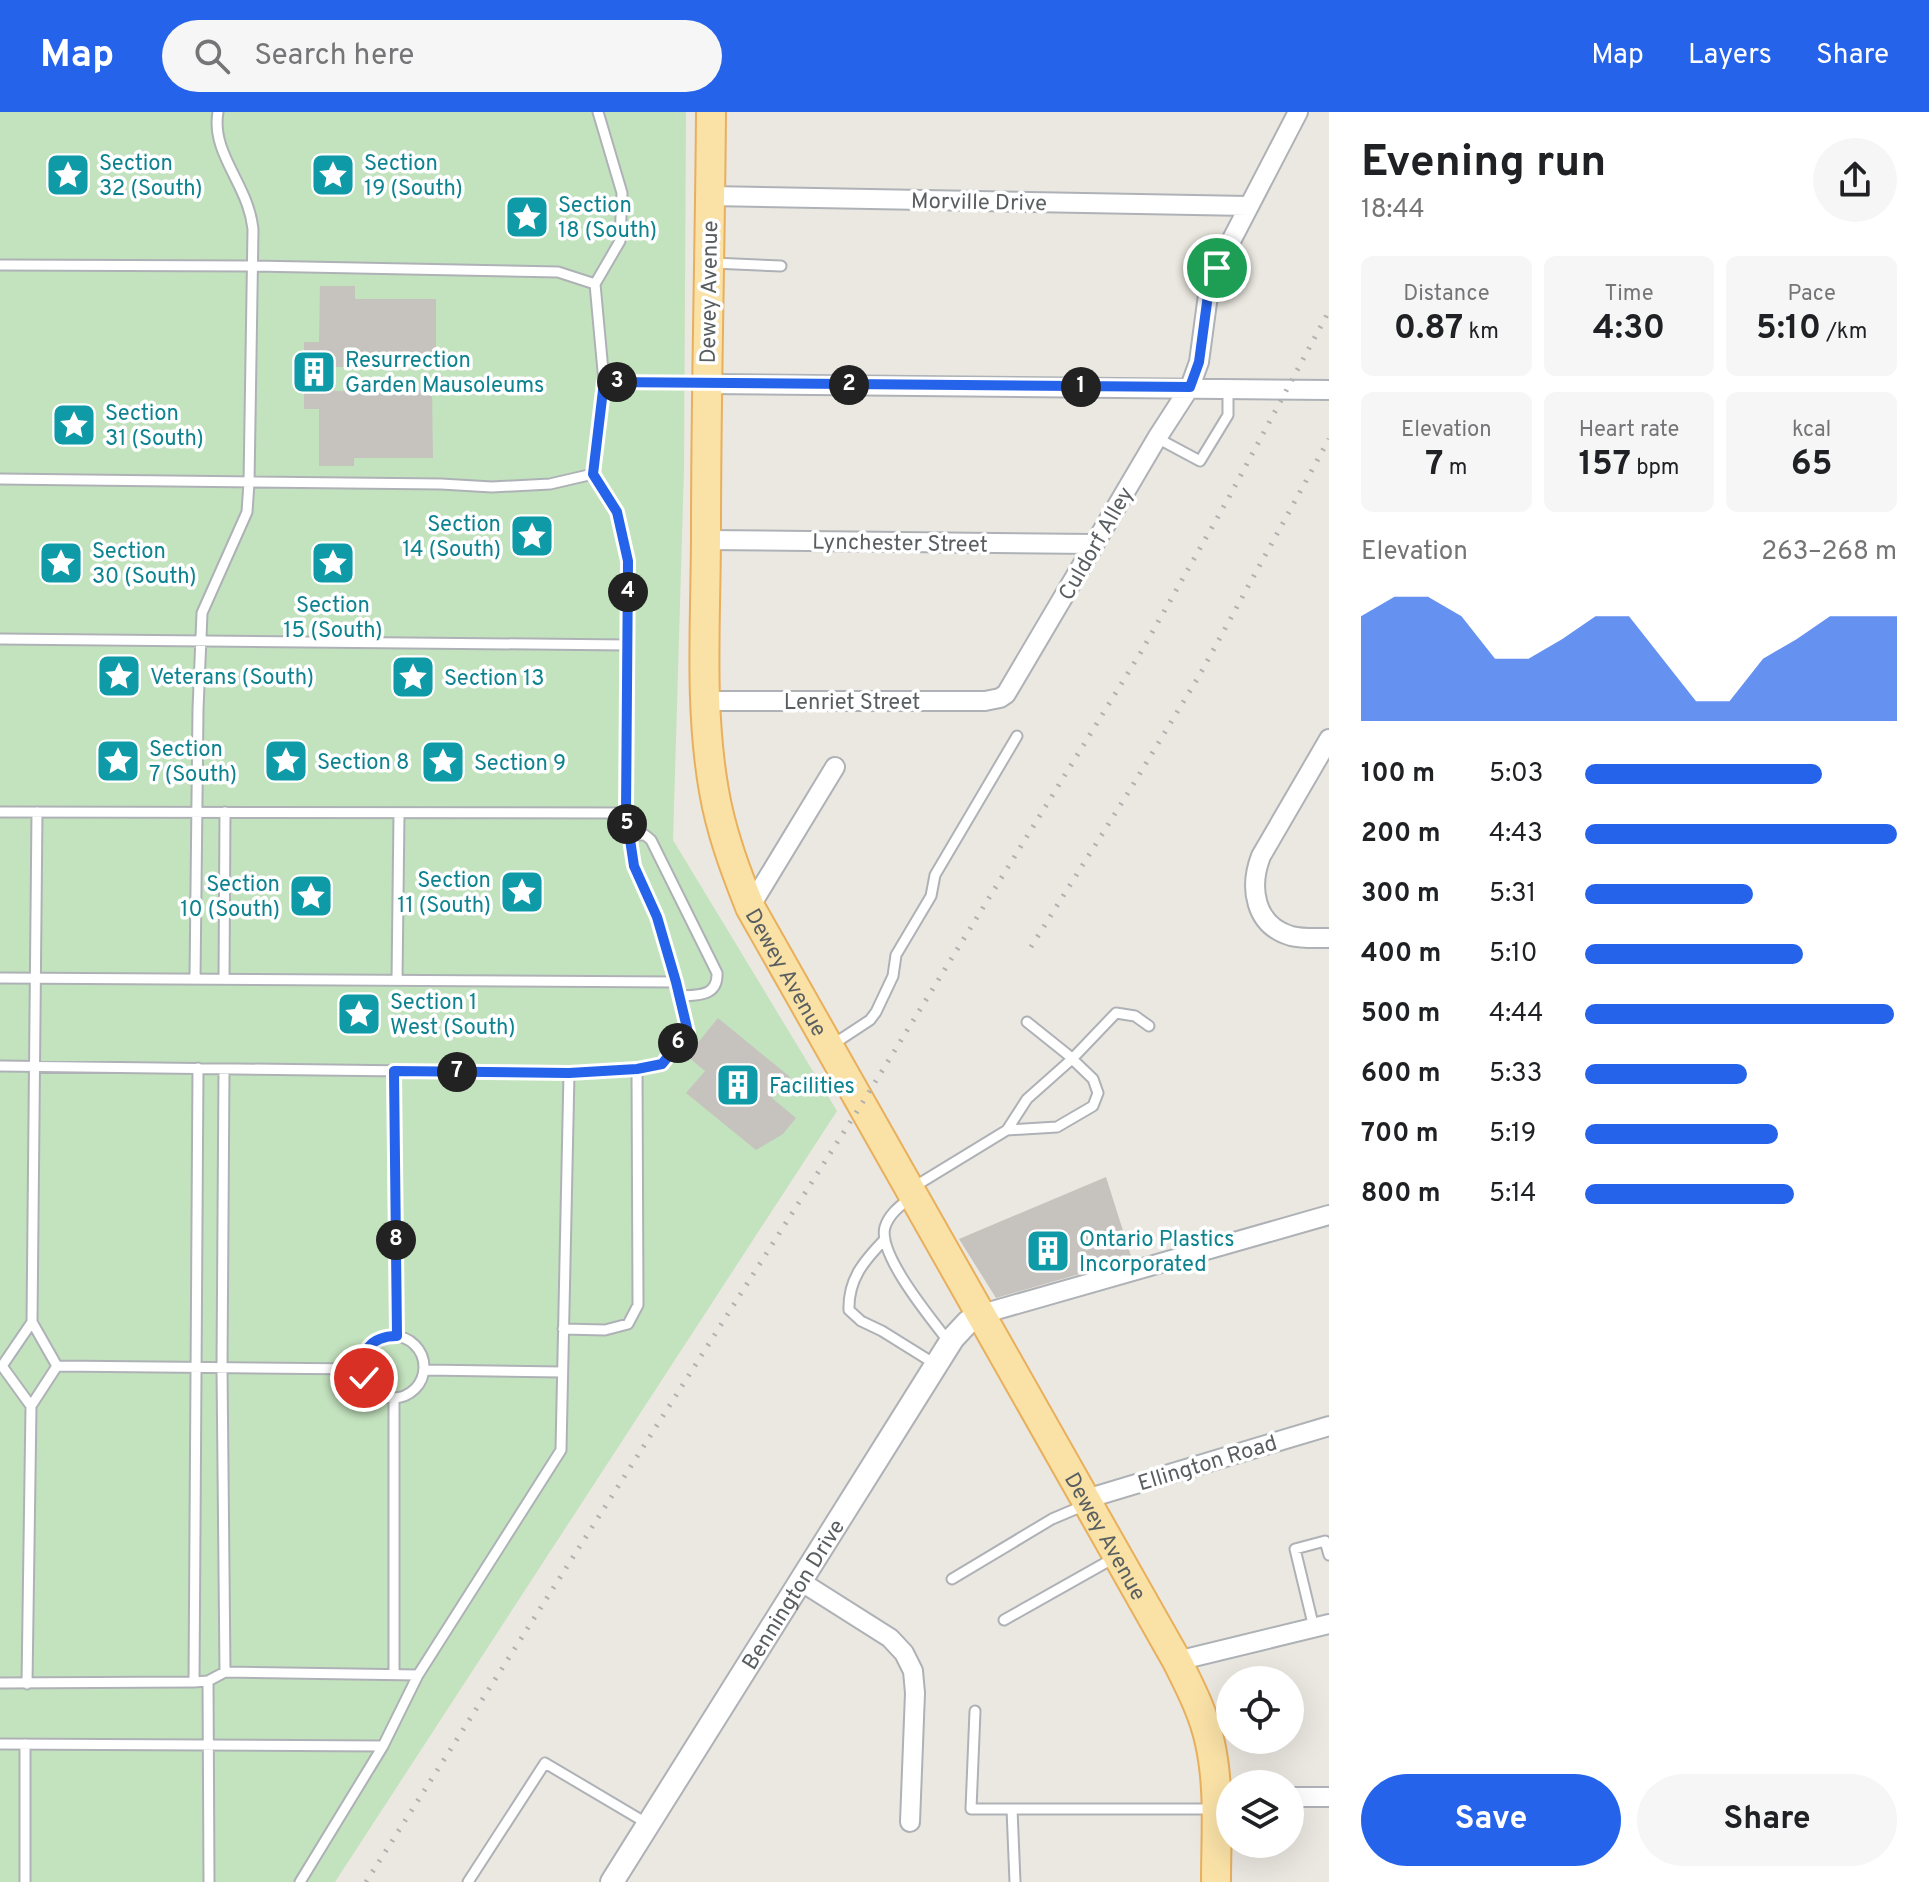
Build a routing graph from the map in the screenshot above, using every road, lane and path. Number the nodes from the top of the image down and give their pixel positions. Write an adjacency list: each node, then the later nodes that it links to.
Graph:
1 (218, 112): 9 (lane)
2 (598, 112): 11 (lane)
3 (711, 112): 5 (main road, Dewey Avenue)
4 (1298, 112): 6 (street, Culdorf Alley)
5 (710, 196): 6 (street, Morville Drive); 7 (main road, Dewey Avenue)
6 (1248, 206): 14 (street, Culdorf Alley)
7 (709, 263): 10 (lane); 13 (main road, Dewey Avenue)
8 (0, 265): 9 (lane)
9 (252, 266): 11 (lane); 20 (lane)
10 (781, 266)
11 (595, 284): 12 (lane)
12 (604, 382): 13 (lane); 18 (lane)
13 (706, 384): 14 (street); 21 (main road, Dewey Avenue)
14 (1190, 387): 15 (street); 17 (street, Culdorf Alley)
15 (1228, 388): 16 (street); 17 (lane)
16 (1329, 390)
17 (1157, 438): 22 (street, Culdorf Alley)
18 (593, 474): 20 (lane); 25 (lane)
19 (0, 479): 20 (lane)
20 (249, 483): 24 (lane)
21 (706, 540): 22 (street, Lynchester Street); 27 (main road, Dewey Avenue)
22 (1094, 544): 26 (street, Culdorf Alley)
23 (0, 639): 24 (lane)
24 (201, 642): 25 (lane); 34 (lane)
25 (627, 645): 36 (lane)
26 (1000, 698): 27 (street, Lenriet Street)
27 (704, 701): 38 (main road, Dewey Avenue)
28 (1017, 736): 49 (lane)
29 (1329, 739): 39 (street)
30 (835, 767): 38 (street)
31 (0, 812): 32 (lane)
32 (37, 812): 34 (lane); 41 (lane)
33 (225, 812): 34 (lane); 35 (lane); 43 (lane)
34 (198, 813): 42 (lane)
35 (399, 813): 36 (lane); 44 (lane)
36 (626, 813): 37 (lane)
37 (629, 835): 45 (lane); 46 (lane)
38 (750, 907): 49 (main road, Dewey Avenue)
39 (1329, 938)
40 (0, 978): 41 (lane)
41 (35, 978): 42 (lane); 52 (lane)
42 (195, 979): 43 (lane)
43 (224, 979): 44 (lane)
44 (397, 980): 45 (lane)
45 (676, 982): 46 (lane)
46 (680, 996): 55 (lane)
47 (1027, 1022): 50 (lane)
48 (1149, 1026): 50 (lane)
49 (828, 1047): 59 (main road, Dewey Avenue)
50 (1072, 1059): 58 (lane); 58 (lane)
51 (0, 1066): 52 (lane)
52 (34, 1066): 53 (lane); 63 (lane)
53 (198, 1068): 54 (lane); 70 (lane)
54 (224, 1069): 56 (lane); 71 (lane)
55 (637, 1069): 57 (lane); 64 (lane)
56 (394, 1071): 57 (lane); 65 (lane)
57 (569, 1073): 64 (lane)
58 (1007, 1130): 59 (lane)
59 (911, 1193): 61 (lane); 62 (main road, Dewey Avenue)
60 (1329, 1215): 62 (street)
61 (885, 1239): 66 (lane); 67 (lane)
62 (982, 1314): 66 (street, Bennington Drive); 78 (main road, Dewey Avenue)
63 (32, 1322): 68 (lane); 69 (lane)
64 (563, 1329): 74 (lane)
65 (397, 1336): 72 (lane); 73 (lane)
66 (950, 1343): 67 (street, Bennington Drive)
67 (936, 1365): 82 (street, Bennington Drive)
68 (1, 1366): 76 (lane)
69 (57, 1366): 70 (lane); 76 (lane)
70 (195, 1367): 71 (lane); 90 (lane)
71 (222, 1367): 72 (lane); 86 (lane)
72 (362, 1369): 75 (lane)
73 (425, 1370): 74 (lane); 75 (lane)
74 (562, 1372): 88 (lane)
75 (394, 1398): 87 (lane)
76 (31, 1406): 92 (lane)
77 (1329, 1426): 78 (street, Ellington Road)
78 (1087, 1502): 80 (main road, Dewey Avenue); 81 (lane)
79 (1329, 1555): 84 (lane)
80 (1117, 1557): 83 (lane); 85 (main road, Dewey Avenue)
81 (952, 1579)
82 (800, 1581): 103 (street); 104 (street, Bennington Drive)
83 (1004, 1620)
84 (1321, 1626): 85 (street)
85 (1177, 1661): 98 (main road, Dewey Avenue)
86 (225, 1672): 87 (lane); 89 (lane)
87 (394, 1674): 88 (lane)
88 (418, 1675): 97 (lane)
89 (208, 1681): 90 (lane); 96 (lane)
90 (194, 1682): 92 (lane)
91 (0, 1683): 92 (lane)
92 (27, 1684)
93 (975, 1711): 102 (lane)
94 (0, 1744): 95 (lane)
95 (25, 1744): 96 (lane); 106 (lane)
96 (208, 1746): 97 (lane); 107 (lane)
97 (383, 1746): 108 (lane)
98 (1216, 1774)
99 (1304, 1797): 100 (street)
100 (1329, 1797)
101 (1216, 1800): 102 (lane)
102 (1012, 1809): 111 (lane)
103 (910, 1822)
104 (648, 1824): 109 (lane); 110 (street, Bennington Drive)
105 (1217, 1858): 112 (main road, Dewey Avenue)
106 (25, 1882)
107 (209, 1882)
108 (300, 1882)
109 (468, 1882)
110 (612, 1882)
111 (1015, 1882)
112 (1216, 1882)

